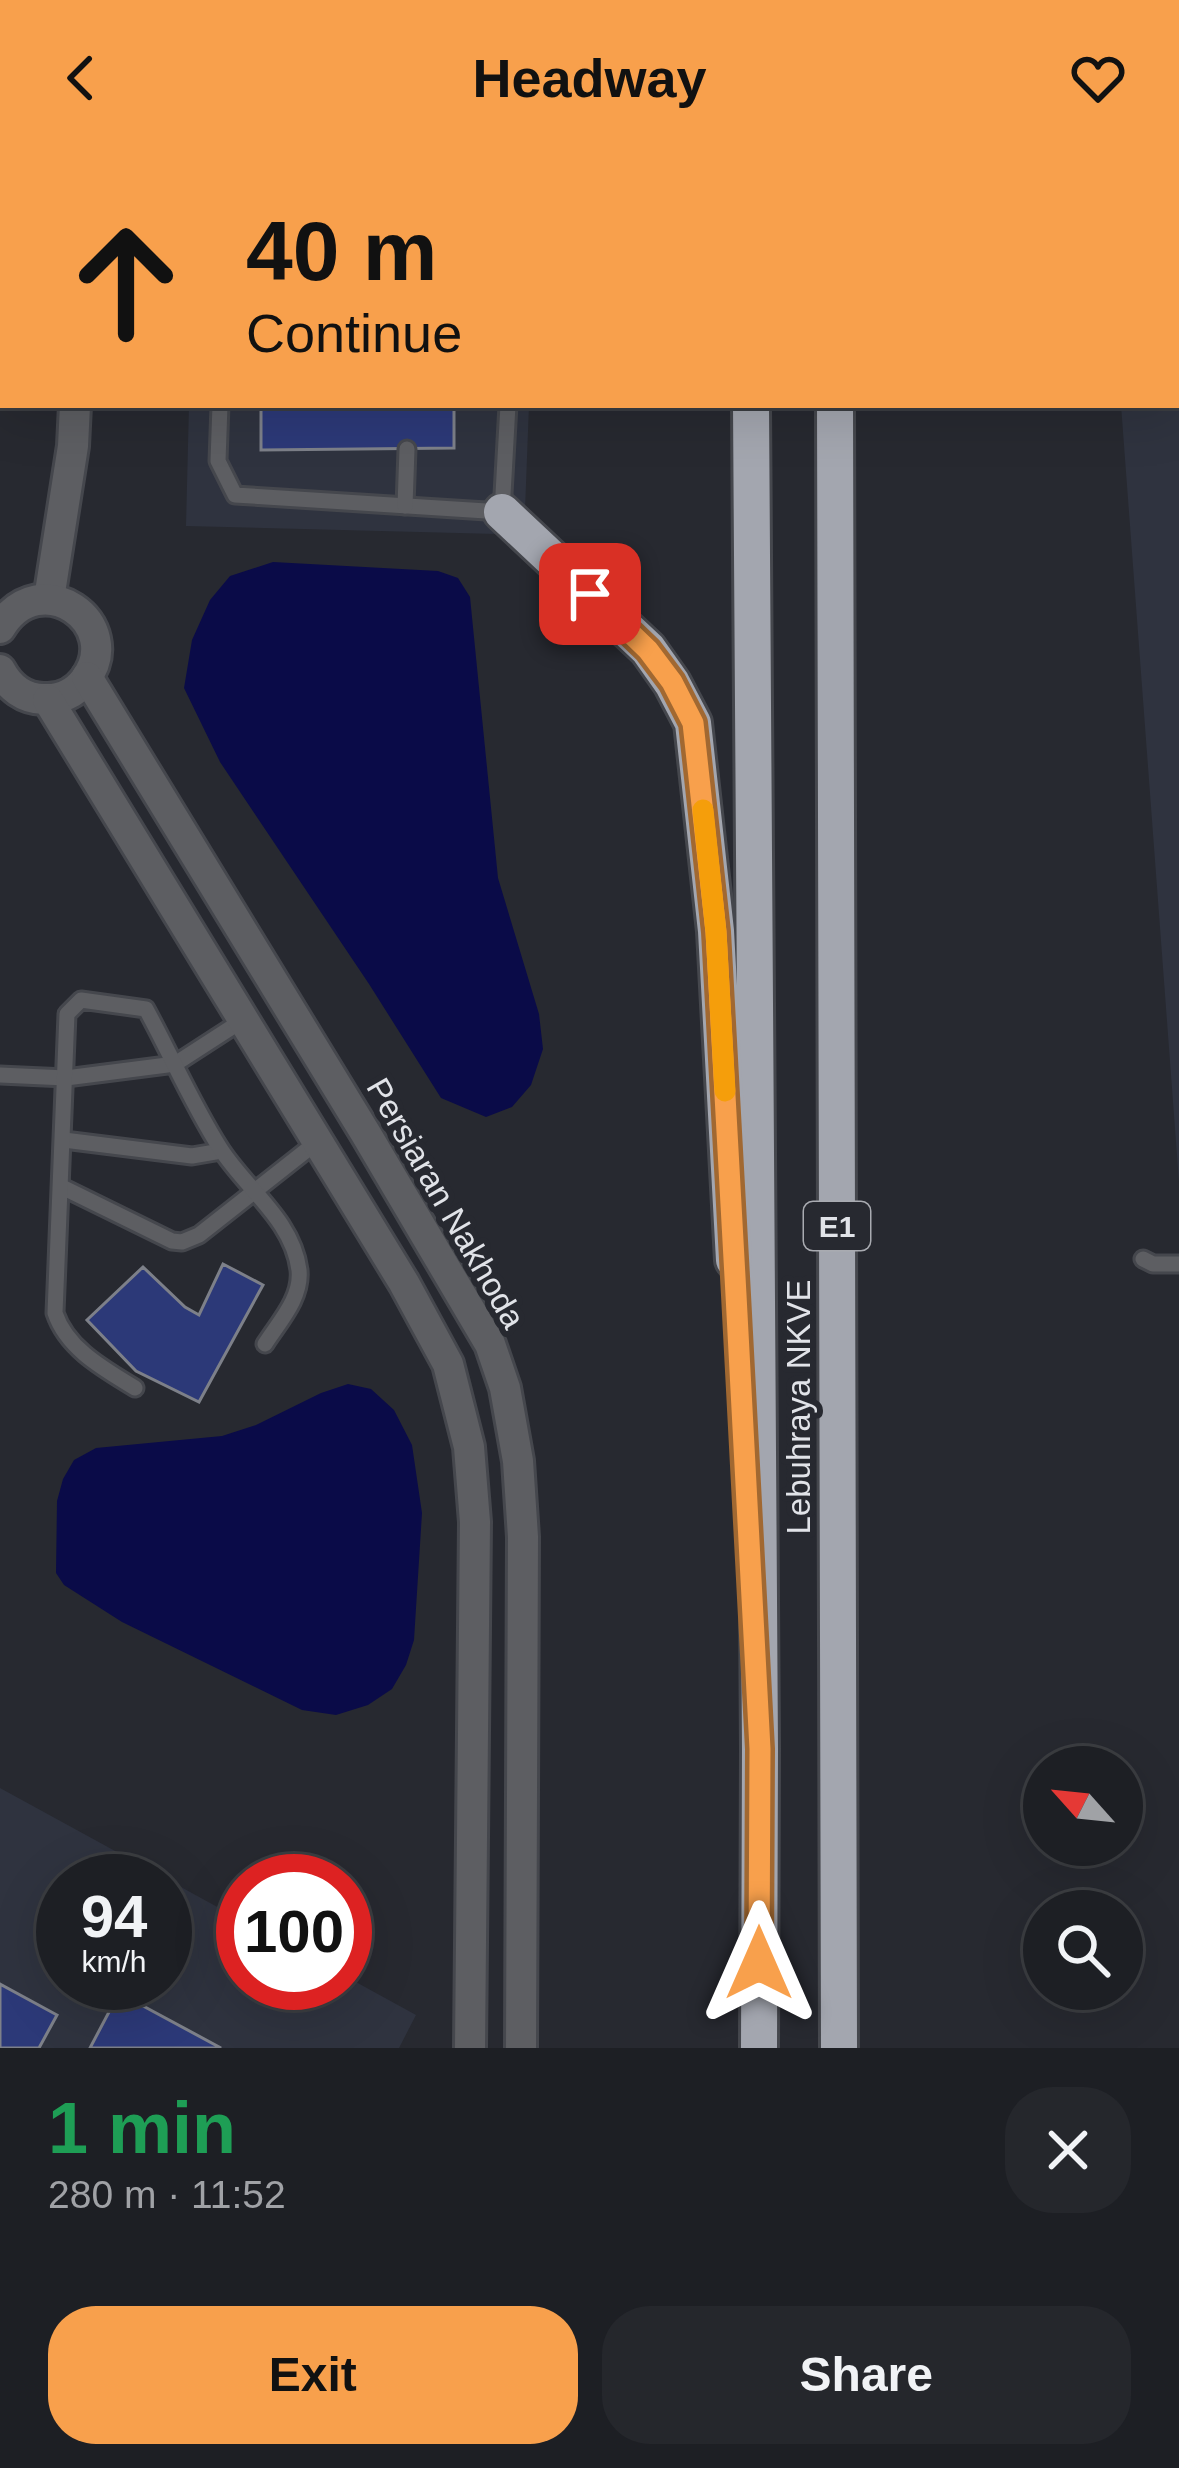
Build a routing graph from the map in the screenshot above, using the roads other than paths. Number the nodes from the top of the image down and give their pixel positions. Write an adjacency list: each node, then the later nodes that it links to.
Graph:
1 (74, 408): 9 (street)
2 (220, 408): 7 (lane)
3 (508, 408): 8 (lane)
4 (752, 408): 27 (highway, Lebuhraya NKVE / E1)
5 (835, 408): 31 (highway, Lebuhraya NKVE / E1)
6 (407, 449): 7 (lane)
7 (404, 506): 8 (lane)
8 (502, 512): 27 (highway)
9 (50, 599): 10 (street); 12 (street)
10 (0, 628)
11 (1, 675): 13 (street)
12 (87, 677): 13 (street); 29 (street, Persiaran Nakhoda)
13 (48, 700): 14 (street)
14 (243, 1020): 15 (lane); 19 (street)
15 (176, 1064): 17 (lane); 17 (lane); 20 (lane)
16 (0, 1075): 17 (lane)
17 (66, 1078): 18 (lane)
18 (64, 1140): 20 (lane); 21 (lane)
19 (317, 1142): 22 (lane); 28 (street)
20 (221, 1151): 22 (lane)
21 (62, 1187): 22 (lane); 26 (lane)
22 (256, 1190): 25 (lane)
23 (1143, 1259): 24 (lane)
24 (1179, 1264)
25 (265, 1344)
26 (135, 1388)
27 (760, 1749): 30 (highway, Lebuhraya NKVE / E1)
28 (470, 2048)
29 (521, 2048)
30 (759, 2048)
31 (839, 2048)

